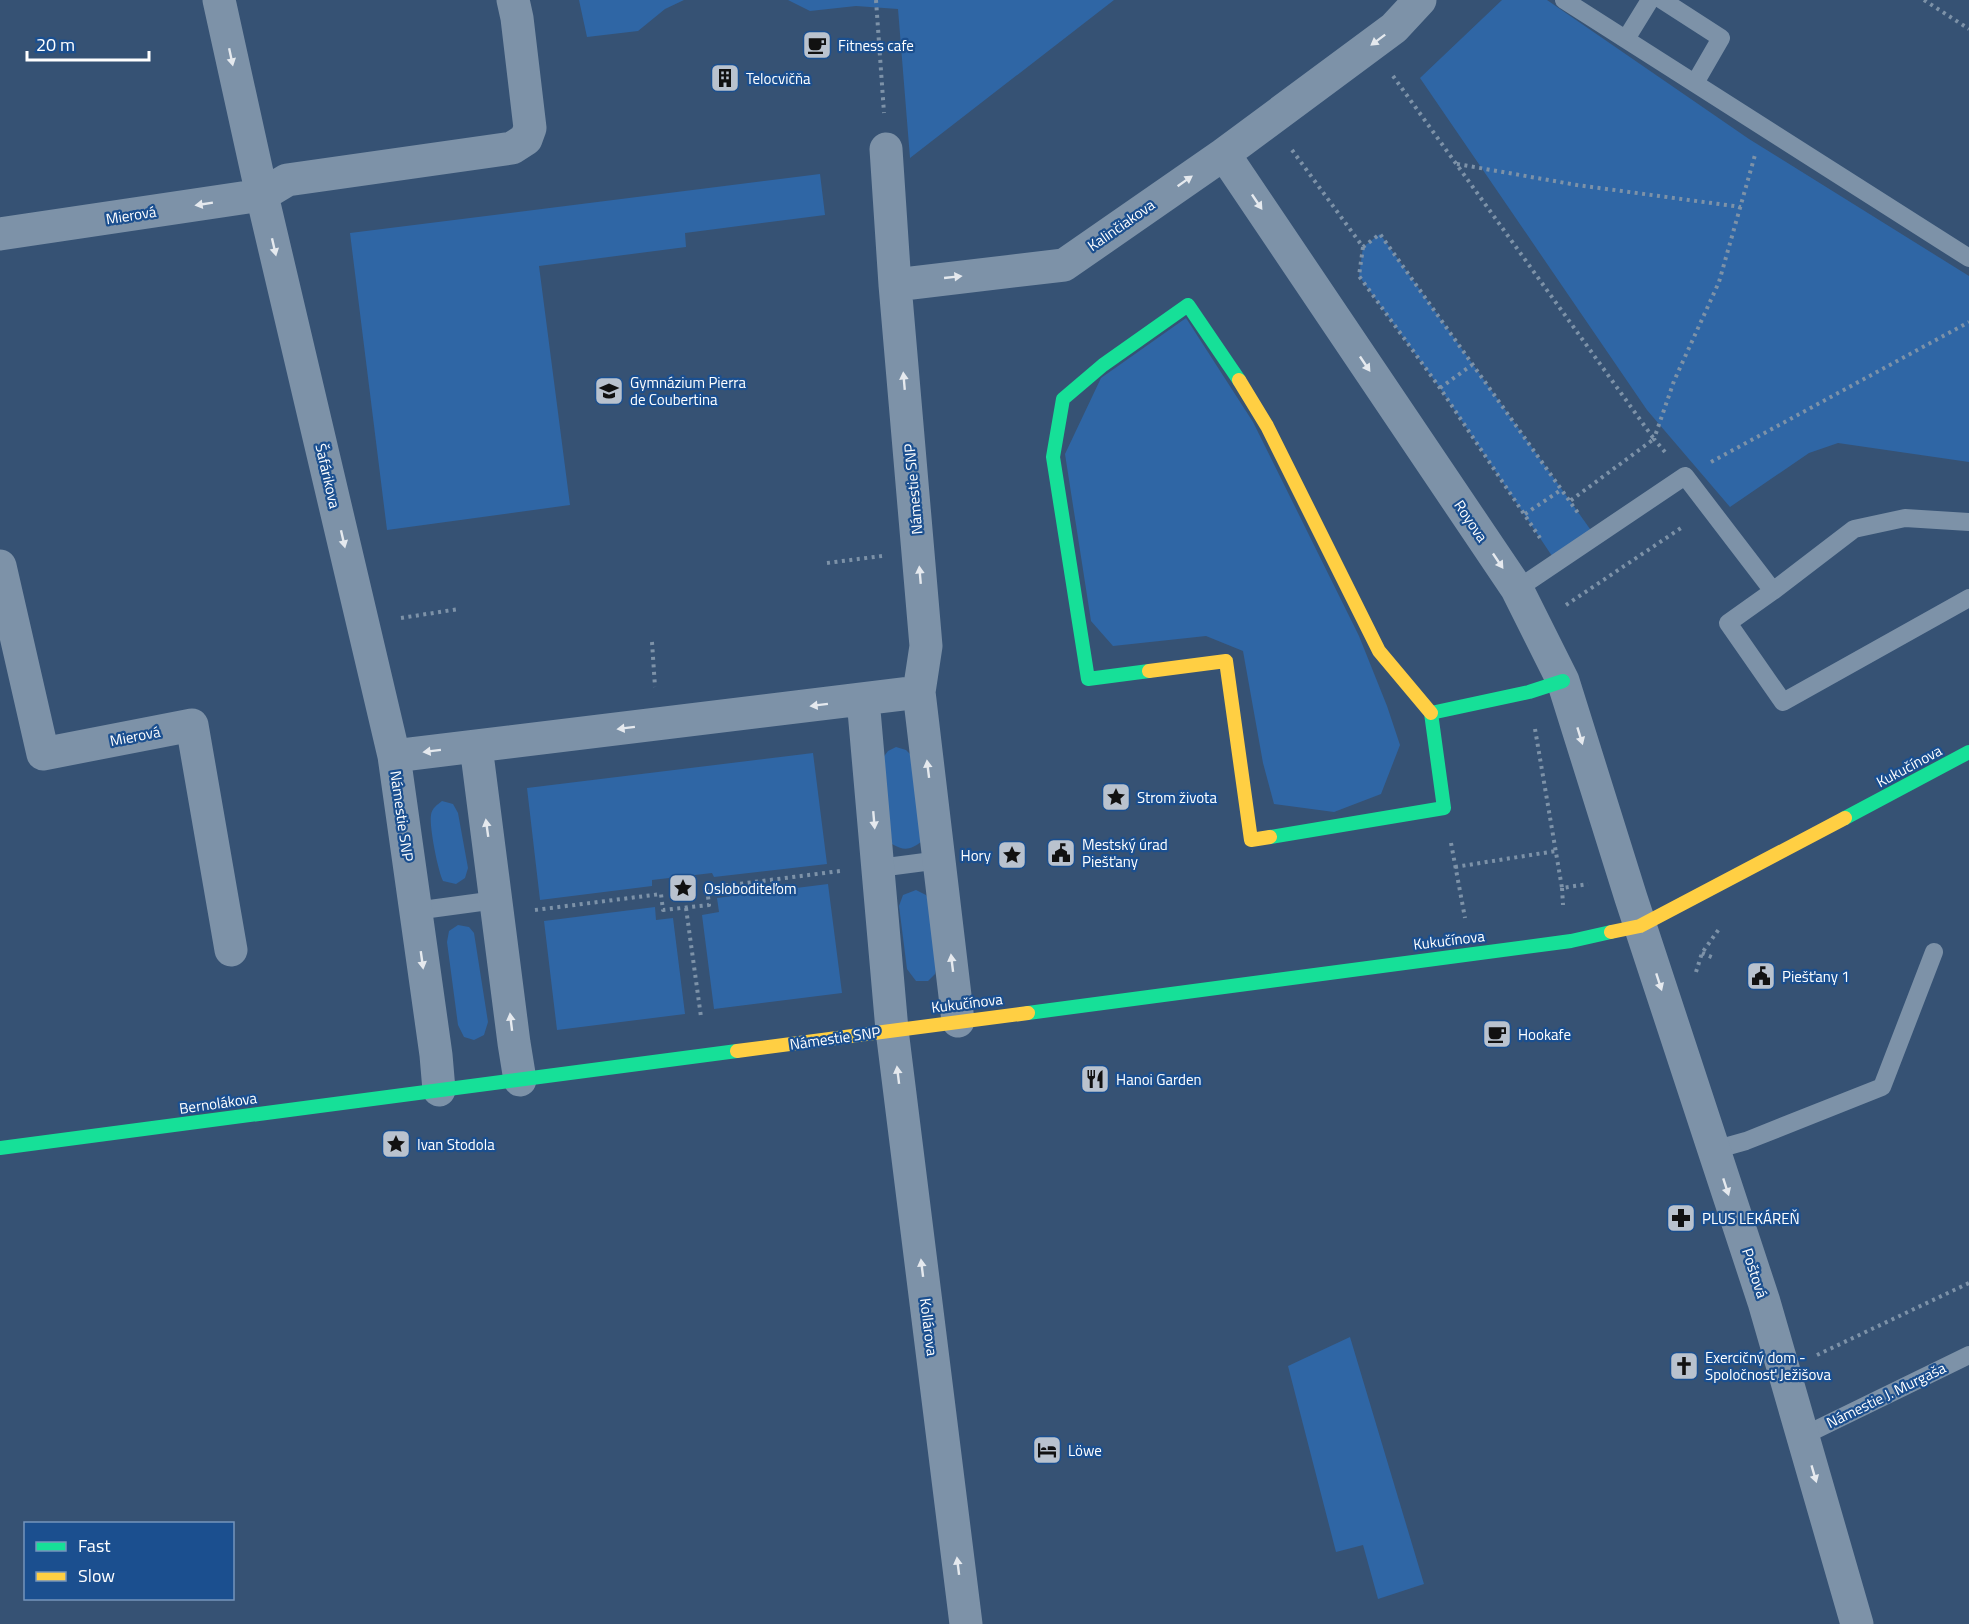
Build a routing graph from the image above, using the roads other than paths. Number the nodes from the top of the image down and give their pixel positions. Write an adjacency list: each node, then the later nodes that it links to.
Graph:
1 (219, 0): 11 (street, Šafárikova, one-way to 11)
2 (513, 0): 11 (street)
3 (1420, 0): 10 (street, Kalinčiakova, one-way to 10)
4 (1564, 0): 7 (lane)
5 (1650, 0): 7 (lane)
6 (1662, 0): 8 (lane)
7 (1626, 39): 8 (lane)
8 (1695, 83): 13 (lane)
9 (886, 149): 14 (street)
10 (1224, 154): 14 (street, Kalinčiakova, one-way to 10); 17 (street, Royova, one-way to 17)
11 (262, 195): 12 (street, Mierová, one-way to 12); 26 (street, Šafárikova, one-way to 26)
12 (0, 234)
13 (1969, 258)
14 (895, 285): 21 (street, Námestie SNP, one-way to 14)
15 (1969, 522): 18 (lane)
16 (0, 566): 32 (street, Mierová)
17 (1516, 589): 18 (lane); 20 (street, Royova)
18 (1773, 591): 19 (lane)
19 (1969, 598)
20 (1563, 681): 23 (street); 31 (street, Royova, one-way to 31)
21 (919, 692): 22 (street, Námestie SNP); 27 (street, Námestie SNP, one-way to 21)
22 (863, 699): 24 (street, Námestie SNP, one-way to 24); 28 (street, Námestie SNP, one-way to 28)
23 (1431, 713): 23 (street)
24 (476, 746): 26 (street, Námestie SNP, one-way to 26); 29 (street, one-way to 24)
25 (1969, 752): 31 (street, Kukučínova)
26 (394, 756): 30 (street, Námestie SNP)
27 (940, 860): 28 (lane); 34 (street, Námestie SNP, one-way to 27)
28 (879, 867): 35 (street, Námestie SNP)
29 (496, 900): 30 (lane); 36 (street, one-way to 29)
30 (415, 911): 37 (street, Námestie SNP, one-way to 37)
31 (1641, 926): 34 (street, Kukučínova); 39 (street, Poštová, one-way to 39)
32 (231, 950)
33 (1934, 952): 39 (lane)
34 (958, 1021): 35 (street, Kukučínova)
35 (892, 1030): 36 (street, Námestie SNP); 42 (street, Kollárova, one-way to 35)
36 (520, 1080): 37 (street, Námestie SNP)
37 (439, 1090): 38 (street, Bernolákova)
38 (0, 1148)
39 (1714, 1150): 41 (street, Poštová, one-way to 41)
40 (1969, 1355): 41 (lane, Námestie J. Murgaša)
41 (1803, 1436): 43 (street, Poštová, one-way to 43)
42 (966, 1624)
43 (1857, 1624)

